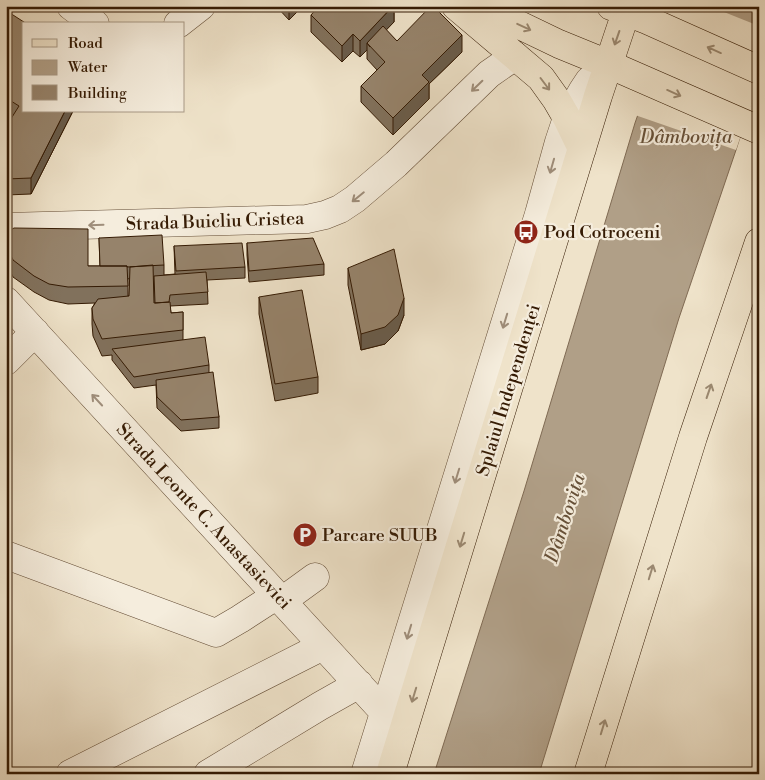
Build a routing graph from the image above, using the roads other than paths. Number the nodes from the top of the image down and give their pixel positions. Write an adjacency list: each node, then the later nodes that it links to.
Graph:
1 (71, 6): 6 (street)
2 (201, 6): 7 (street)
3 (456, 6): 8 (main road)
4 (480, 6): 9 (main road, one-way to 9)
5 (628, 11): 9 (main road, Splaiul Independenței, one-way to 9); 10 (main road, one-way to 5)
6 (92, 22)
7 (181, 22)
8 (515, 56): 11 (main road, one-way to 11); 14 (street, Strada Buicliu Cristea, one-way to 14)
9 (619, 68): 11 (street); 12 (main road, one-way to 12); 13 (main road, Splaiul Independenței)
10 (759, 70)
11 (567, 118): 13 (main road); 24 (street, one-way to 24)
12 (752, 127)
13 (582, 148): 25 (main road, Splaiul Independenței, one-way to 25)
14 (6, 227)
15 (759, 242): 30 (main road, one-way to 15)
16 (7, 303): 17 (street, Strada Leonte C. Anastasievici)
17 (35, 332): 18 (street); 21 (street, Strada Leonte C. Anastasievici, one-way to 17)
18 (6, 361)
19 (6, 555): 21 (street)
20 (315, 577): 21 (street)
21 (279, 598): 22 (street, Strada Leonte C. Anastasievici)
22 (323, 646): 23 (street, Strada Leonte C. Anastasievici); 26 (street)
23 (359, 684): 24 (street, Strada Leonte C. Anastasievici); 27 (street)
24 (384, 712): 25 (street, Strada Leonte C. Anastasievici); 28 (street)
25 (402, 732): 29 (main road, Splaiul Independenței)
26 (70, 774)
27 (208, 774)
28 (365, 774)
29 (390, 774)
30 (588, 774)

